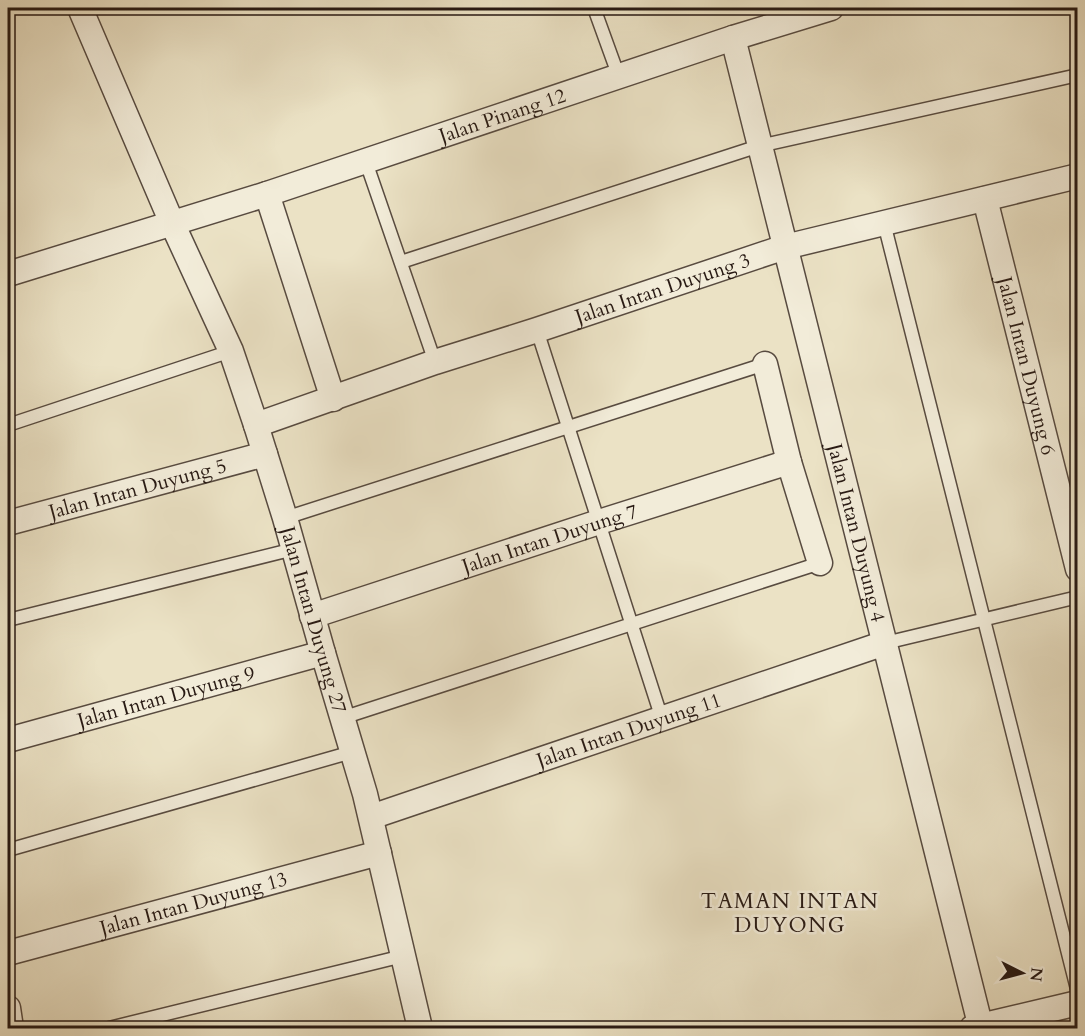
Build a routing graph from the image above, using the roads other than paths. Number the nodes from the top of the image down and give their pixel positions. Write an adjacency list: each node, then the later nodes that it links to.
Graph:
1 (594, 8): 6 (lane)
2 (831, 8): 4 (street, Jalan Pinang 12)
3 (87, 9): 12 (street, Jalan Intan Duyung 27)
4 (733, 38): 6 (street, Jalan Pinang 12); 7 (street, Jalan Intan Duyung 4)
5 (1077, 75): 7 (lane)
6 (619, 77): 8 (street, Jalan Pinang 12)
7 (759, 146): 14 (street, Jalan Intan Duyung 4); 15 (lane)
8 (366, 162): 10 (street, Jalan Pinang 12); 15 (lane)
9 (1077, 176): 11 (street, Jalan Intan Duyung 3)
10 (267, 194): 12 (street, Jalan Pinang 12); 21 (street)
11 (985, 199): 13 (street, Jalan Intan Duyung 3); 32 (street, Jalan Intan Duyung 6)
12 (172, 223): 16 (street, Jalan Pinang 12); 18 (street, Jalan Intan Duyung 27)
13 (884, 223): 14 (street, Jalan Intan Duyung 3); 36 (lane)
14 (785, 247): 17 (street, Jalan Intan Duyung 3); 38 (street, Jalan Intan Duyung 4)
15 (401, 262): 19 (lane)
16 (8, 274)
17 (537, 330): 19 (street, Jalan Intan Duyung 3); 24 (lane)
18 (231, 351): 22 (lane); 23 (street, Jalan Intan Duyung 27)
19 (435, 362): 21 (street, Jalan Intan Duyung 3)
20 (765, 364): 24 (lane); 26 (street)
21 (333, 399): 23 (street, Jalan Intan Duyung 3)
22 (8, 425)
23 (256, 425): 25 (street, Jalan Intan Duyung 27)
24 (568, 427): 27 (lane); 28 (lane)
25 (265, 454): 27 (street, Jalan Intan Duyung 27); 29 (street, Jalan Intan Duyung 5)
26 (789, 462): 28 (street, Jalan Intan Duyung 7); 31 (street)
27 (285, 518): 30 (street, Jalan Intan Duyung 27)
28 (599, 522): 34 (street, Jalan Intan Duyung 7); 37 (lane)
29 (8, 523)
30 (294, 549): 34 (street, Jalan Intan Duyung 27); 35 (lane)
31 (820, 563): 37 (lane)
32 (1077, 569)
33 (1077, 597): 36 (lane)
34 (312, 616): 39 (street, Jalan Intan Duyung 27)
35 (8, 620)
36 (984, 620): 38 (lane); 49 (lane)
37 (632, 624): 40 (lane); 41 (lane)
38 (885, 643): 41 (street, Jalan Intan Duyung 11); 52 (street, Jalan Intan Duyung 4)
39 (323, 653): 40 (street, Jalan Intan Duyung 27); 42 (street, Jalan Intan Duyung 9)
40 (342, 718): 43 (street, Jalan Intan Duyung 27)
41 (662, 719): 44 (street, Jalan Intan Duyung 11)
42 (8, 740)
43 (352, 752): 44 (street, Jalan Intan Duyung 27); 45 (lane)
44 (371, 817): 46 (street, Jalan Intan Duyung 27)
45 (8, 850)
46 (379, 853): 47 (street, Jalan Intan Duyung 13); 48 (street, Jalan Intan Duyung 27)
47 (8, 953)
48 (403, 956): 54 (lane); 55 (street, Jalan Intan Duyung 27)
49 (1077, 993)
50 (1077, 1003): 52 (street)
51 (8, 1008): 53 (street)
52 (978, 1028)
53 (11, 1029)
54 (110, 1029)
55 (420, 1029)

